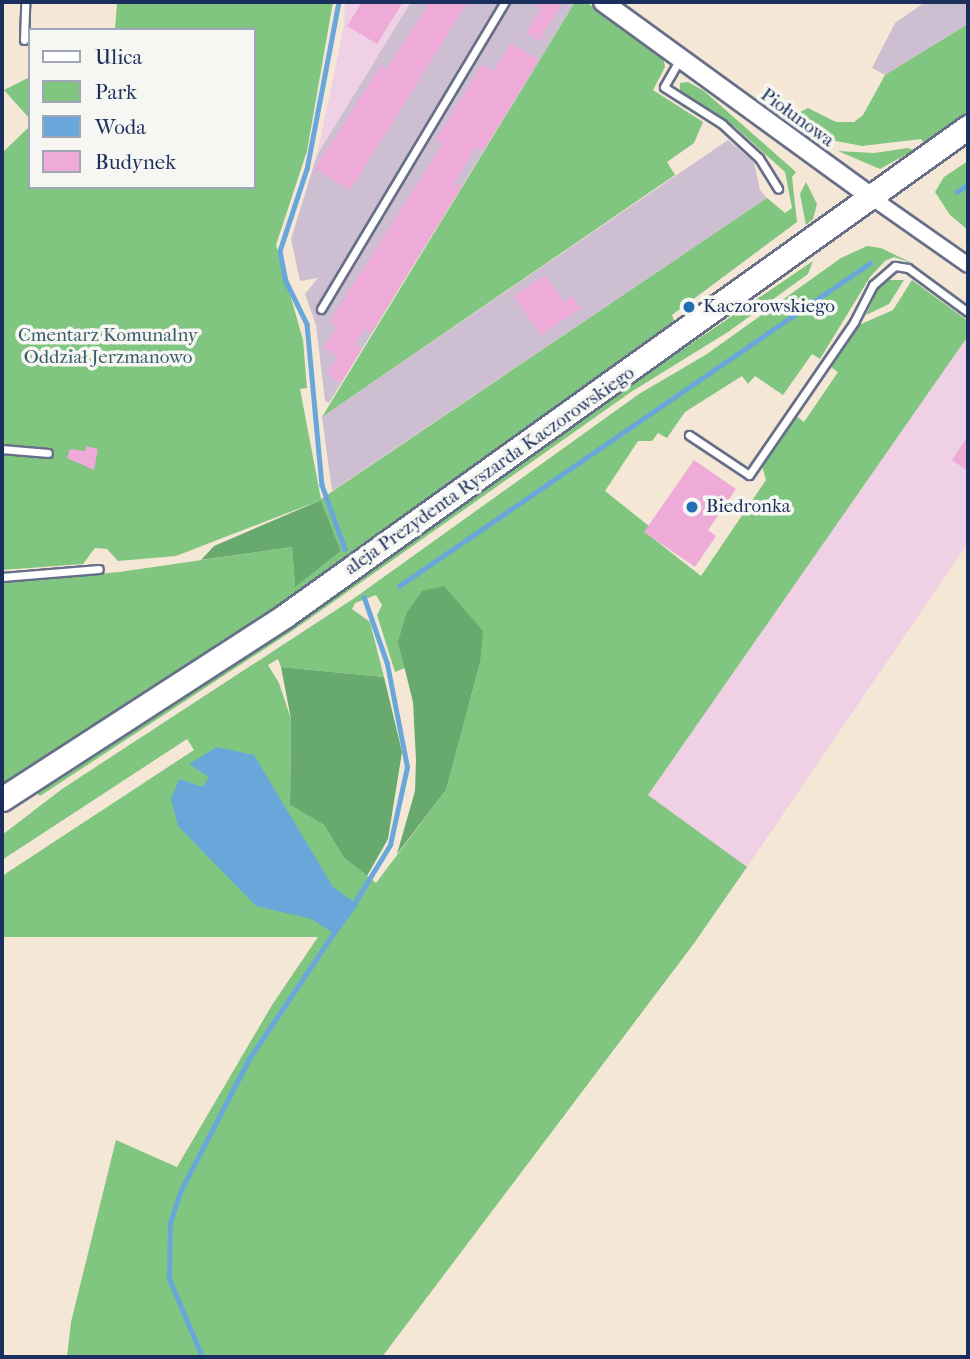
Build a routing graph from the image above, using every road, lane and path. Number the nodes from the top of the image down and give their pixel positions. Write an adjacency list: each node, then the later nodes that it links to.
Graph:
1 (25, 2): 4 (lane)
2 (505, 2): 10 (lane)
3 (603, 2): 5 (street, Piołunowa)
4 (24, 40)
5 (681, 59): 7 (lane); 8 (street, Piołunowa)
6 (968, 127): 8 (main road, aleja Prezydenta Ryszarda Kaczorowskiego)
7 (778, 189)
8 (871, 197): 9 (street, Piołunowa); 17 (main road, aleja Prezydenta Ryszarda Kaczorowskiego)
9 (968, 265)
10 (321, 309)
11 (968, 312): 12 (lane)
12 (690, 435)
13 (2, 449): 14 (lane)
14 (48, 453)
15 (99, 569): 16 (lane)
16 (2, 577)
17 (2, 799)

